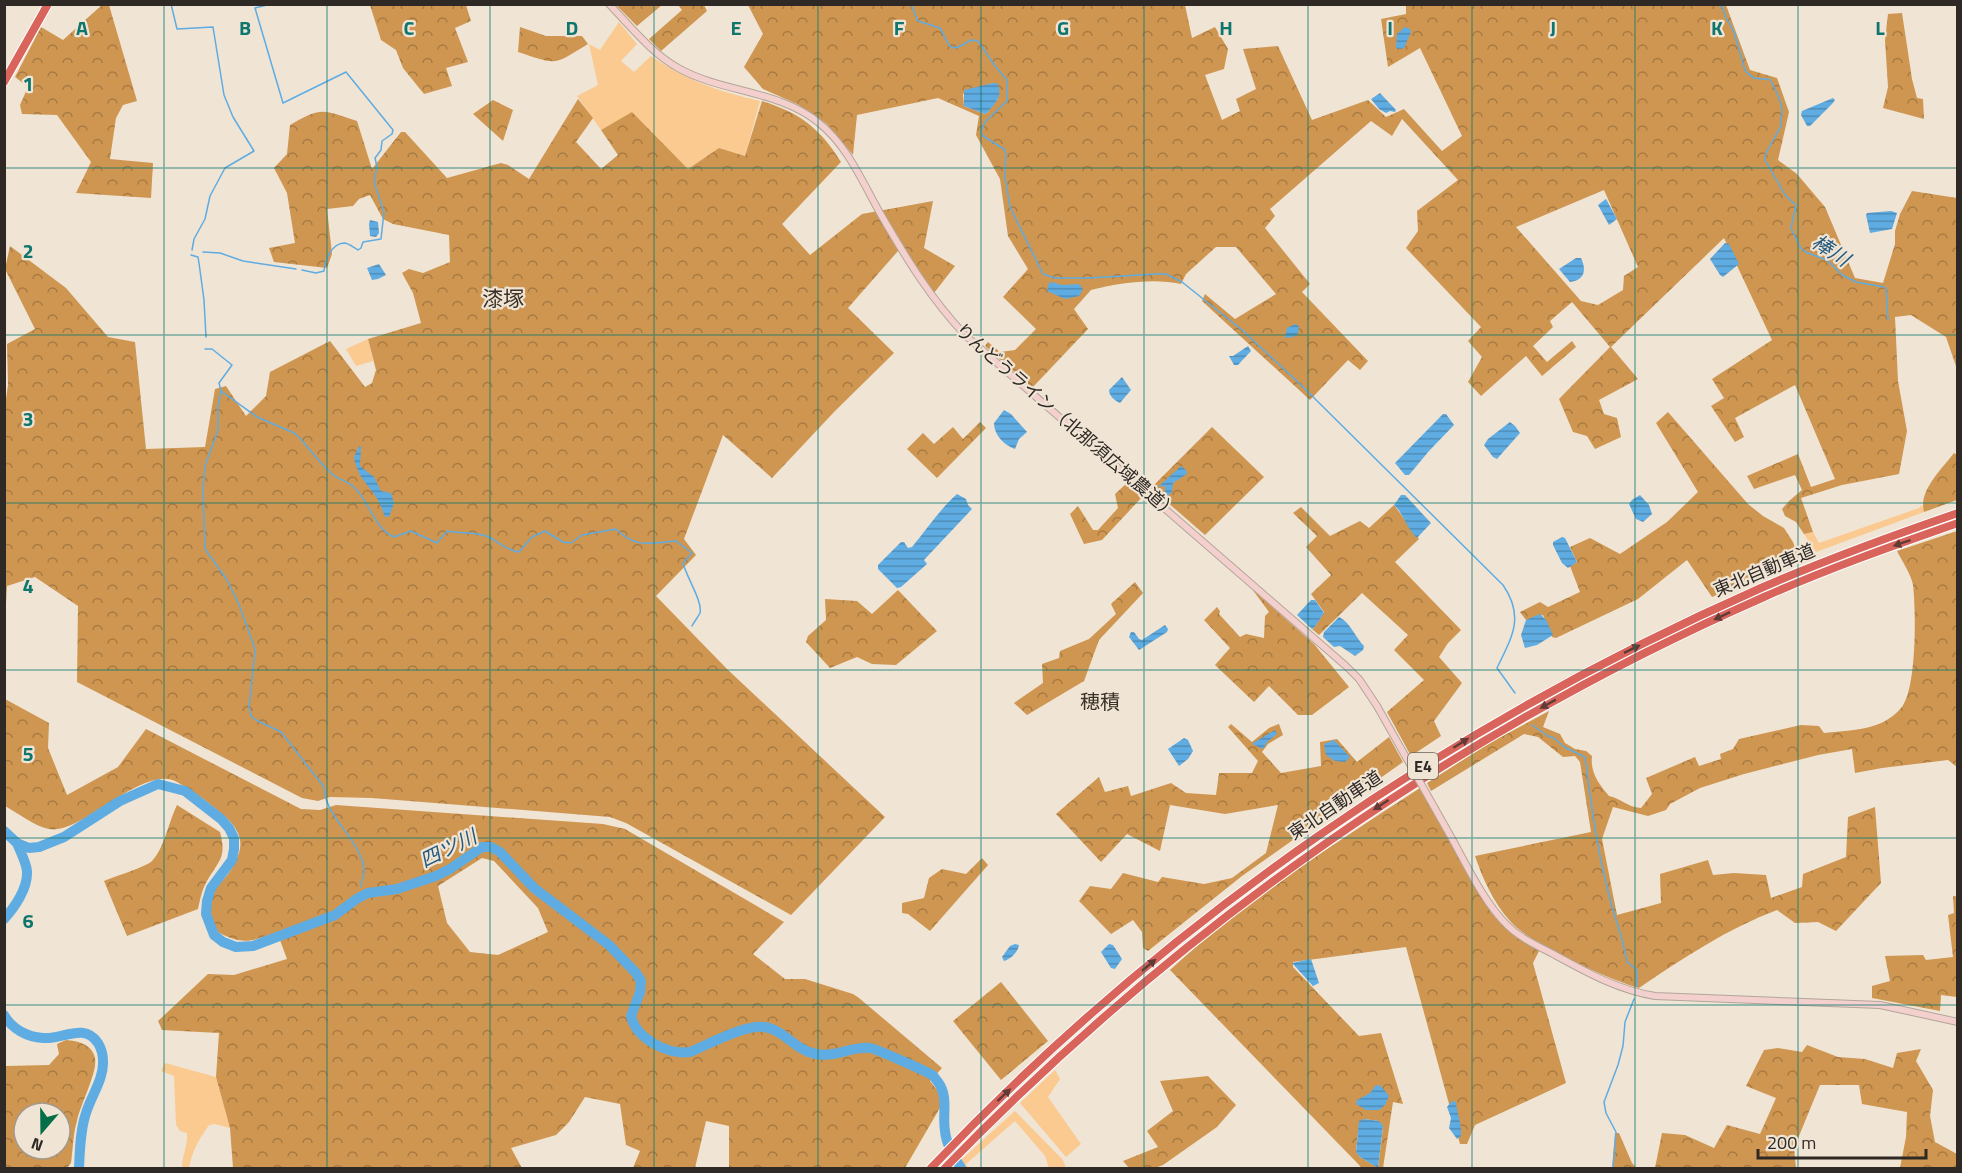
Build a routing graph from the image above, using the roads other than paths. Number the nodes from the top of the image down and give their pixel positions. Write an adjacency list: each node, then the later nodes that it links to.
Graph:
1 (48, 4): 3 (highway)
2 (609, 4): 6 (street, りんどうライン（北那須広域農道）, bridge)
3 (4, 82)
4 (1958, 513): 7 (highway, 東北自動車道 / E4, one-way to 4)
5 (1958, 523): 8 (highway, 東北自動車道 / E4, one-way to 8)
6 (1958, 1022)
7 (931, 1168)
8 (945, 1168)

